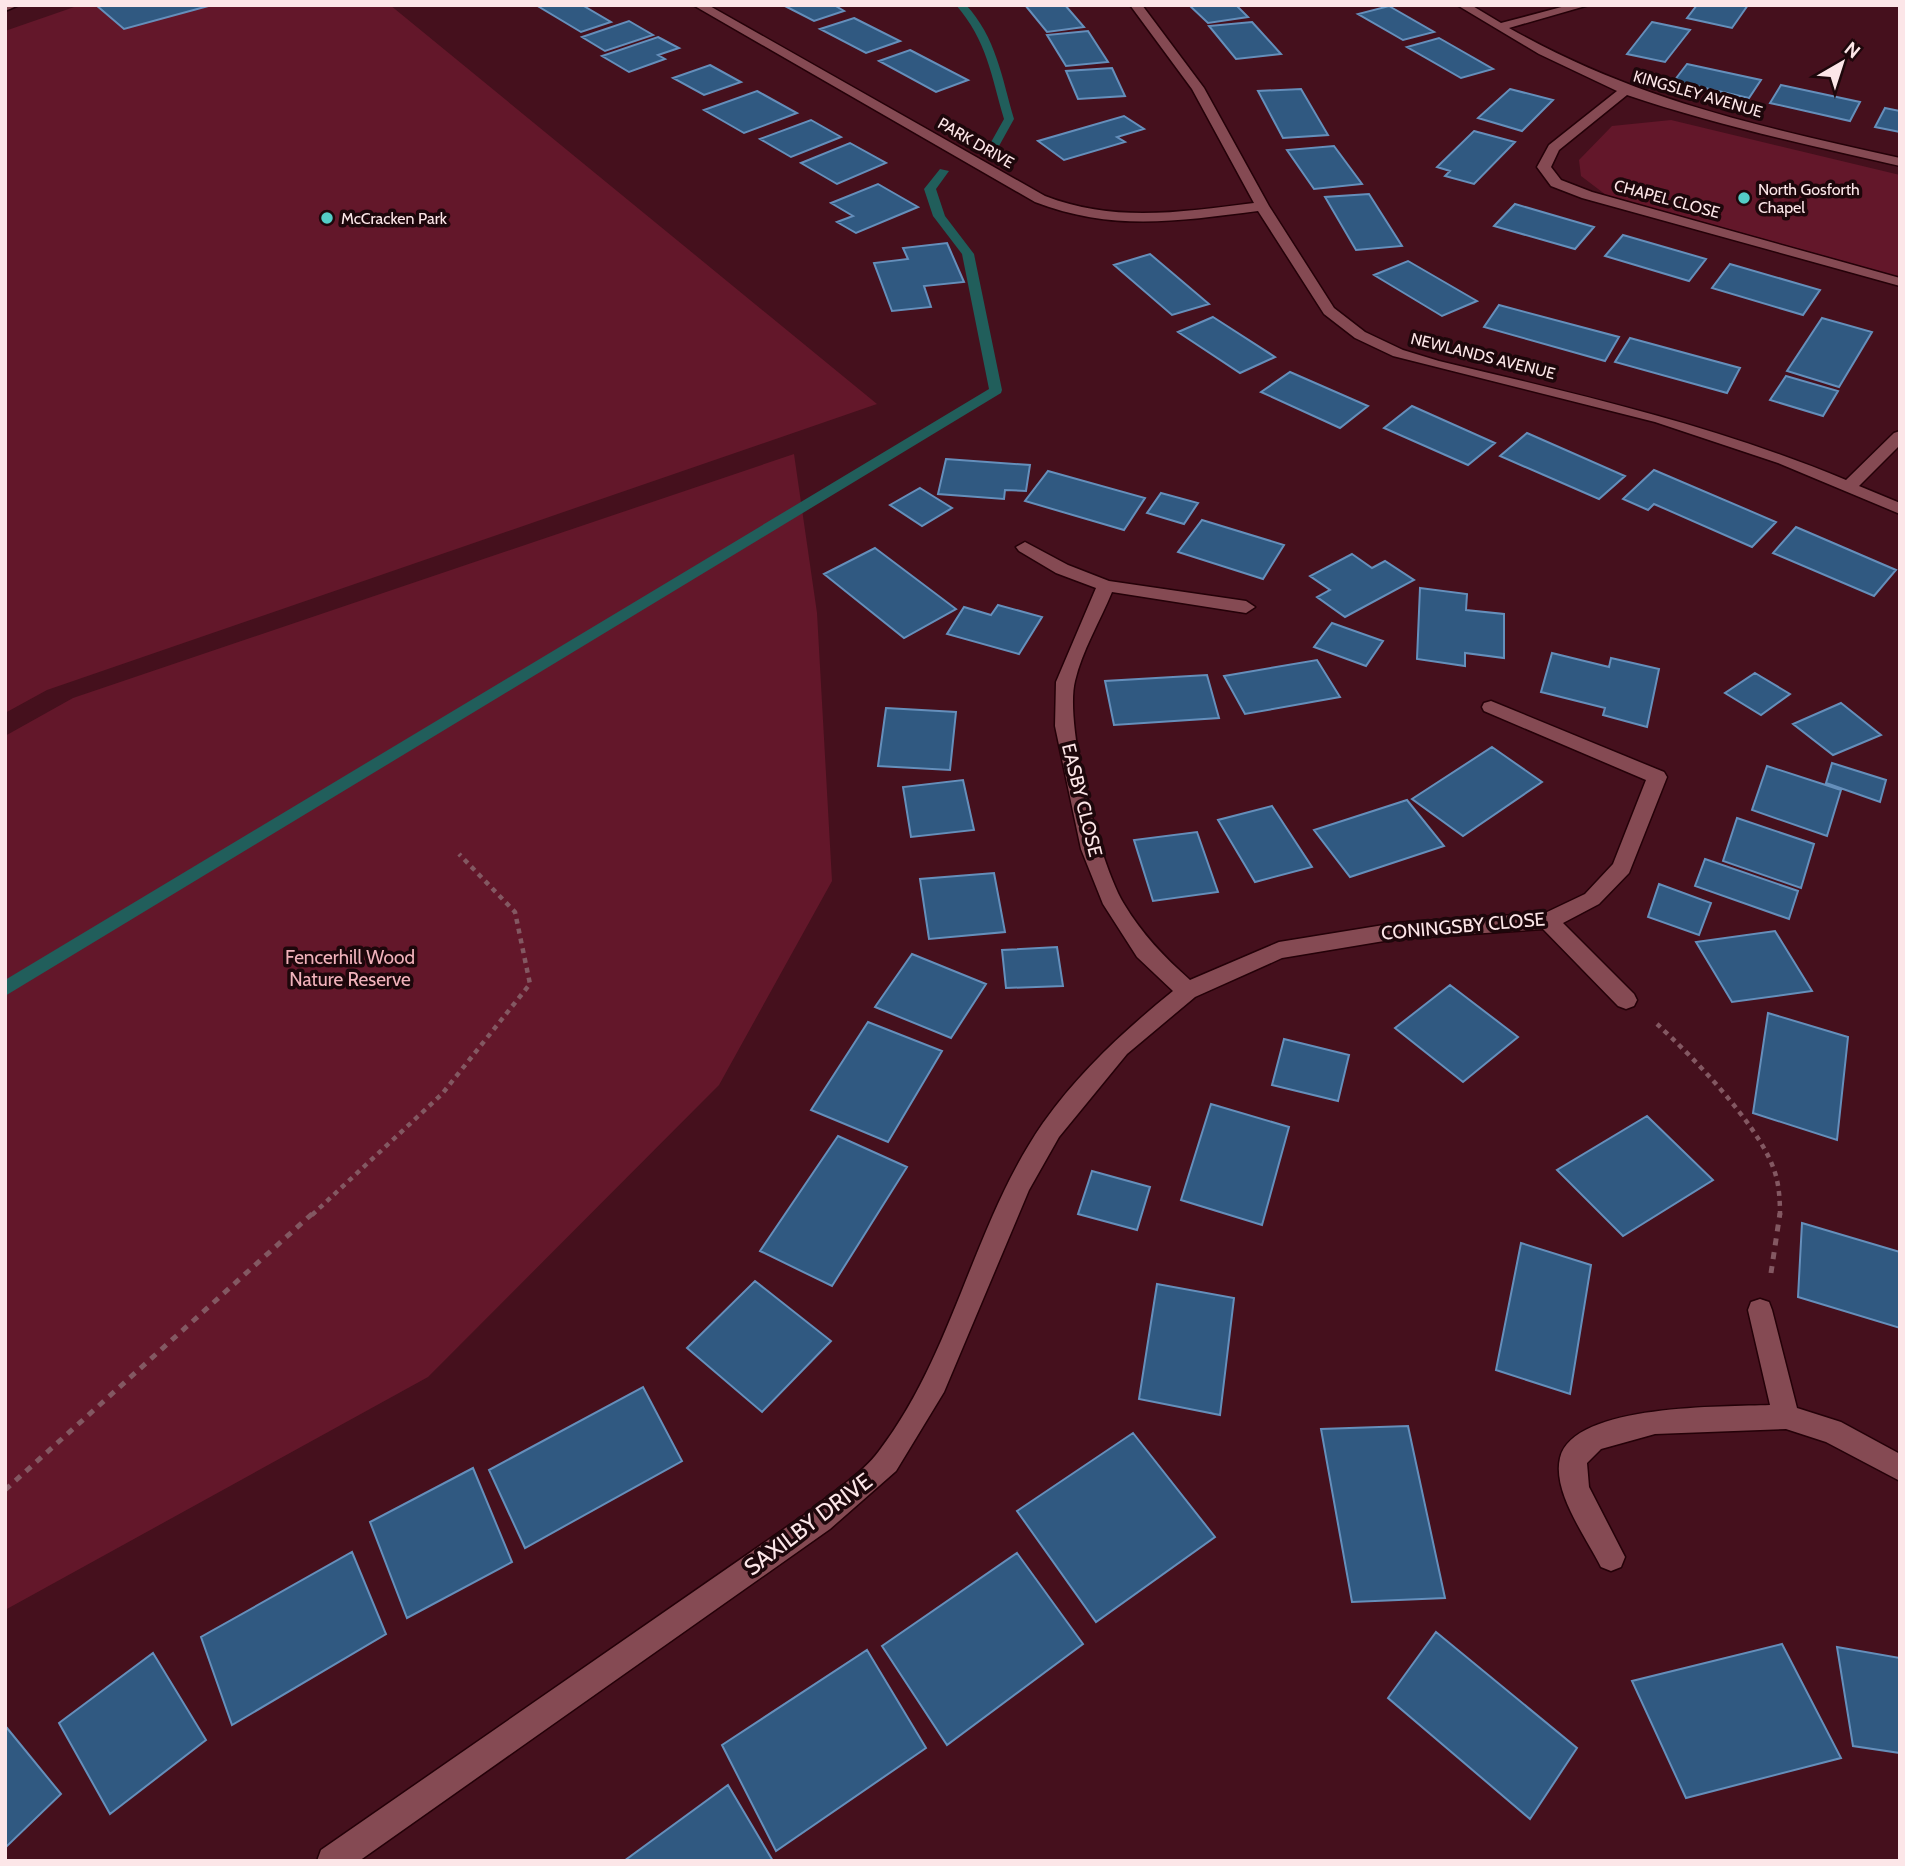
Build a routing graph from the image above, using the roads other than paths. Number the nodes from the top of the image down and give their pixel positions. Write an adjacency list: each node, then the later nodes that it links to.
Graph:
1 (13, 5): 6 (street)
2 (699, 5): 10 (street, PARK DRIVE)
3 (1136, 5): 10 (street, NEWLANDS AVENUE)
4 (1463, 5): 7 (street, KINGSLEY AVENUE)
5 (1579, 6): 7 (street)
6 (5, 8)
7 (1499, 27): 8 (street, KINGSLEY AVENUE)
8 (1625, 90): 9 (street, KINGSLEY AVENUE); 11 (street, CHAPEL CLOSE)
9 (1900, 162)
10 (1262, 206): 13 (street, NEWLANDS AVENUE)
11 (1900, 282)
12 (1900, 436): 13 (street)
13 (1848, 487): 14 (street, NEWLANDS AVENUE)
14 (1900, 509)
15 (1025, 547): 16 (street)
16 (1106, 586): 17 (street); 20 (street, EASBY CLOSE)
17 (1246, 607)
18 (1491, 708): 19 (street, CONINGSBY CLOSE)
19 (1548, 920): 20 (street, CONINGSBY CLOSE); 21 (street)
20 (1187, 991): 26 (street, SAXILBY DRIVE)
21 (1626, 1000)
22 (1760, 1310): 23 (street)
23 (1786, 1417): 24 (street); 25 (street)
24 (1900, 1468)
25 (1611, 1557)
26 (332, 1861)

